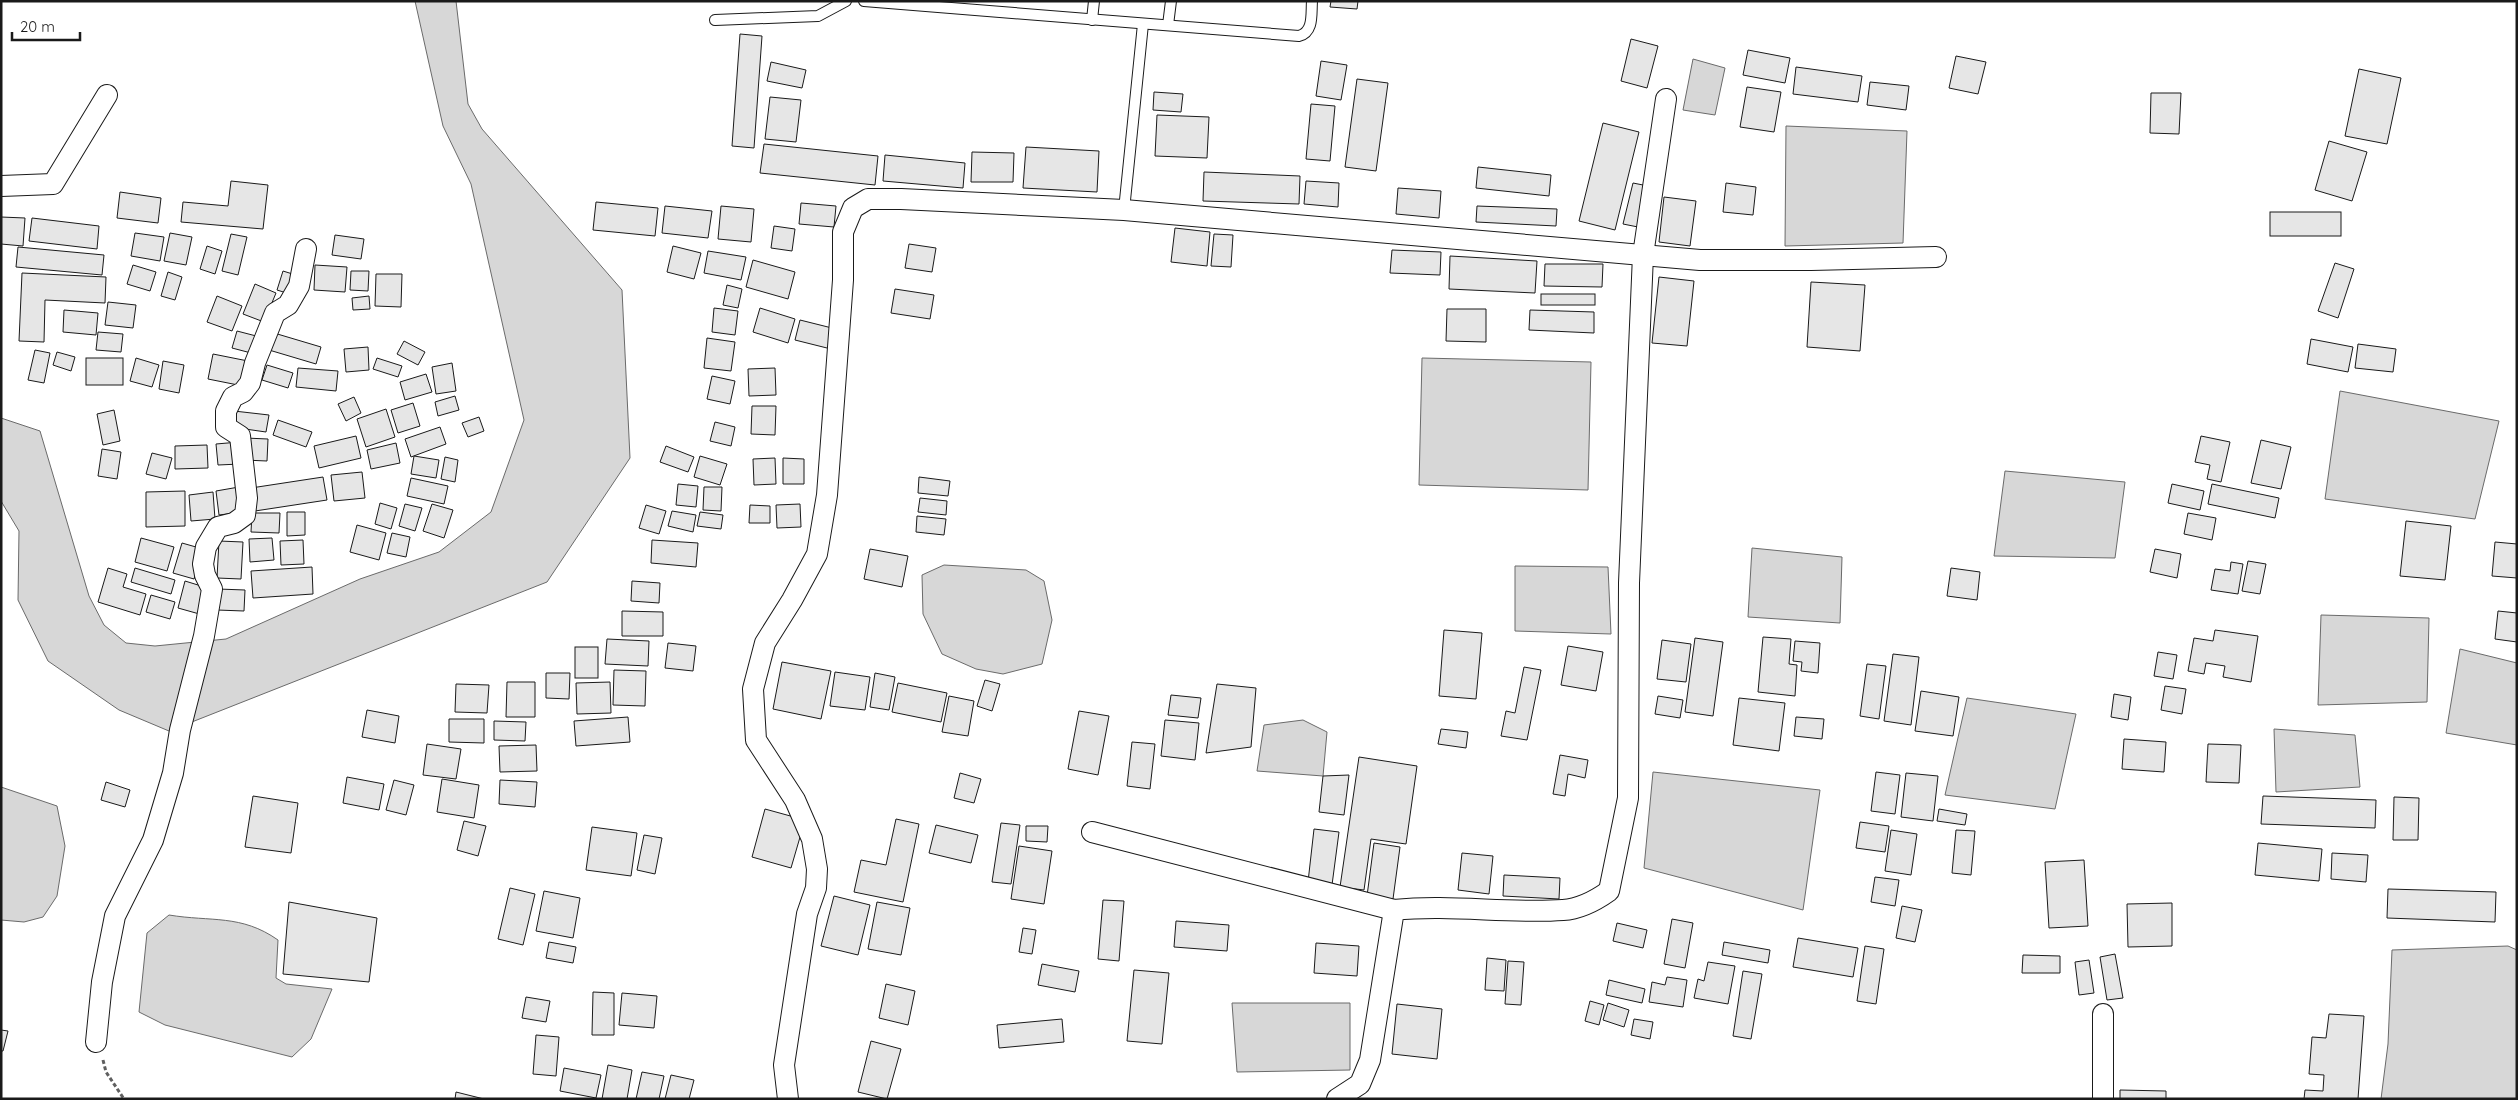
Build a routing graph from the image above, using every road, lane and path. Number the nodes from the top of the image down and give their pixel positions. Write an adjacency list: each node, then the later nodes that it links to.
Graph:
1 (846, 1): 8 (lane)
2 (864, 1): 6 (lane)
3 (1094, 1): 9 (lane)
4 (1171, 1): 11 (lane)
5 (1312, 1): 11 (lane)
6 (935, 4): 7 (lane)
7 (1009, 6): 9 (lane)
8 (715, 20)
9 (1092, 20): 10 (lane)
10 (1143, 24): 11 (lane); 15 (lane)
11 (1168, 25)
12 (107, 95): 14 (street)
13 (1666, 99): 17 (street)
14 (1, 186)
15 (1124, 210): 17 (street); 24 (street)
16 (306, 248): 22 (street)
17 (1643, 255): 18 (street); 20 (street)
18 (1936, 257)
19 (1092, 832): 20 (street)
20 (1394, 910): 25 (street)
21 (2103, 1014): 26 (street)
22 (96, 1042): 23 (path)
23 (124, 1099)
24 (788, 1099)
25 (1337, 1099)
26 (2103, 1099)

